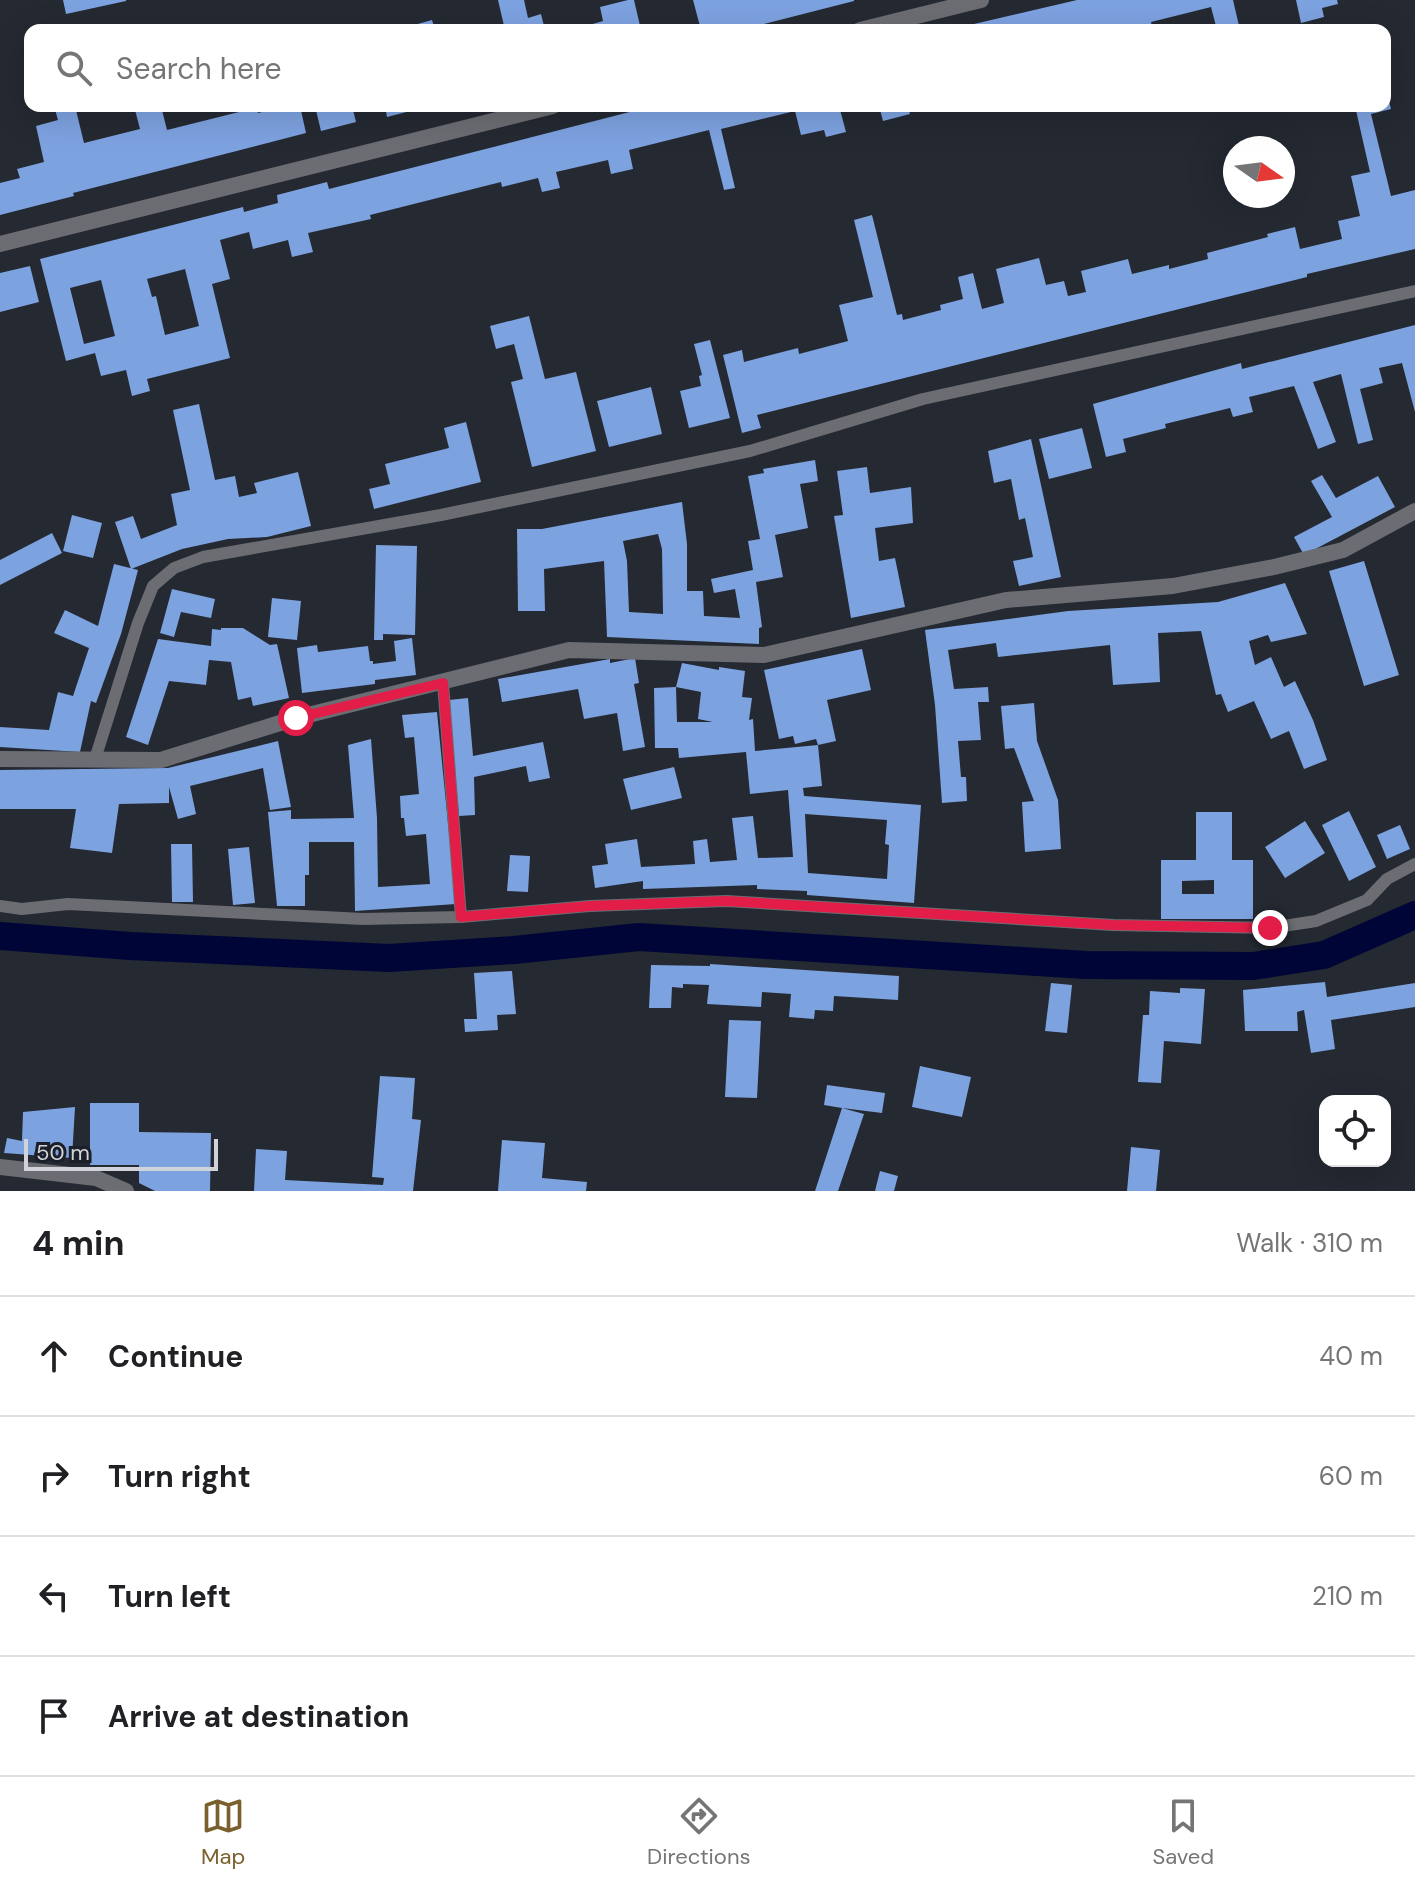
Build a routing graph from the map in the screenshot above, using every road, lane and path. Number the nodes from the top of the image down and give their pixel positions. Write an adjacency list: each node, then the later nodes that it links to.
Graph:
1 (981, 0): 2 (street)
2 (884, 24)
3 (529, 112): 4 (street)
4 (0, 244)
5 (1415, 291): 9 (lane)
6 (1415, 511): 7 (street)
7 (443, 683): 9 (street); 12 (lane)
8 (0, 759): 9 (street)
9 (95, 759)
10 (1415, 864): 12 (lane)
11 (0, 906): 12 (lane)
12 (461, 917)
13 (0, 1167): 14 (street)
14 (126, 1191)

